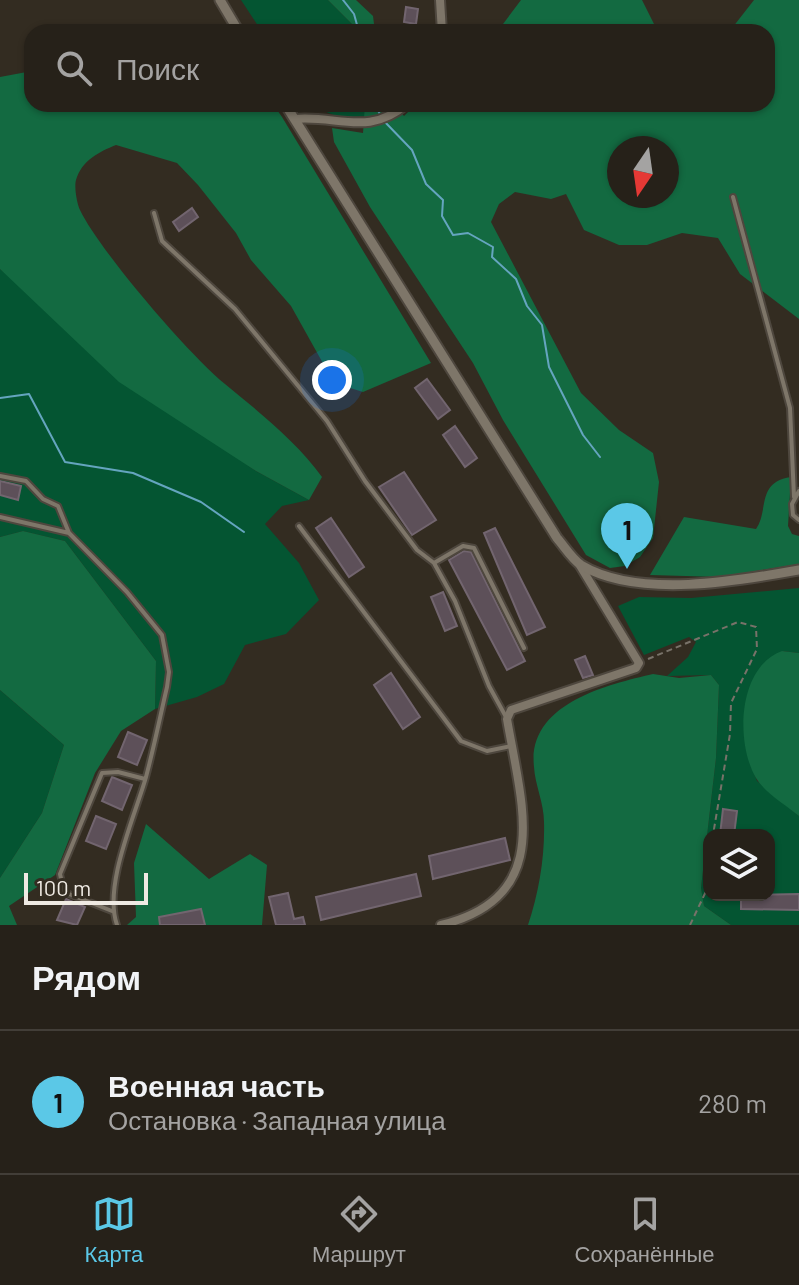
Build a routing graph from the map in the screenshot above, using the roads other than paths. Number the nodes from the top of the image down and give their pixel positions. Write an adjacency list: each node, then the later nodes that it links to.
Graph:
1 (220, 0): 3 (street)
2 (440, 0): 4 (street)
3 (234, 24)
4 (442, 24)
5 (290, 112): 7 (street)
6 (394, 112): 7 (street)
7 (295, 119): 18 (street)
8 (733, 197): 12 (lane)
9 (154, 213): 17 (lane)
10 (0, 476): 16 (lane)
11 (799, 491): 12 (lane)
12 (794, 497): 14 (lane)
13 (0, 517): 16 (lane)
14 (799, 520)
15 (299, 526): 22 (lane)
16 (69, 533): 23 (lane)
17 (434, 563): 20 (lane); 21 (lane)
18 (579, 564): 19 (street); 21 (street)
19 (799, 570)
20 (524, 648)
21 (507, 719): 22 (street)
22 (511, 746): 26 (street)
23 (145, 779): 24 (lane); 24 (lane)
24 (112, 911): 25 (lane)
25 (117, 925)
26 (441, 925)

